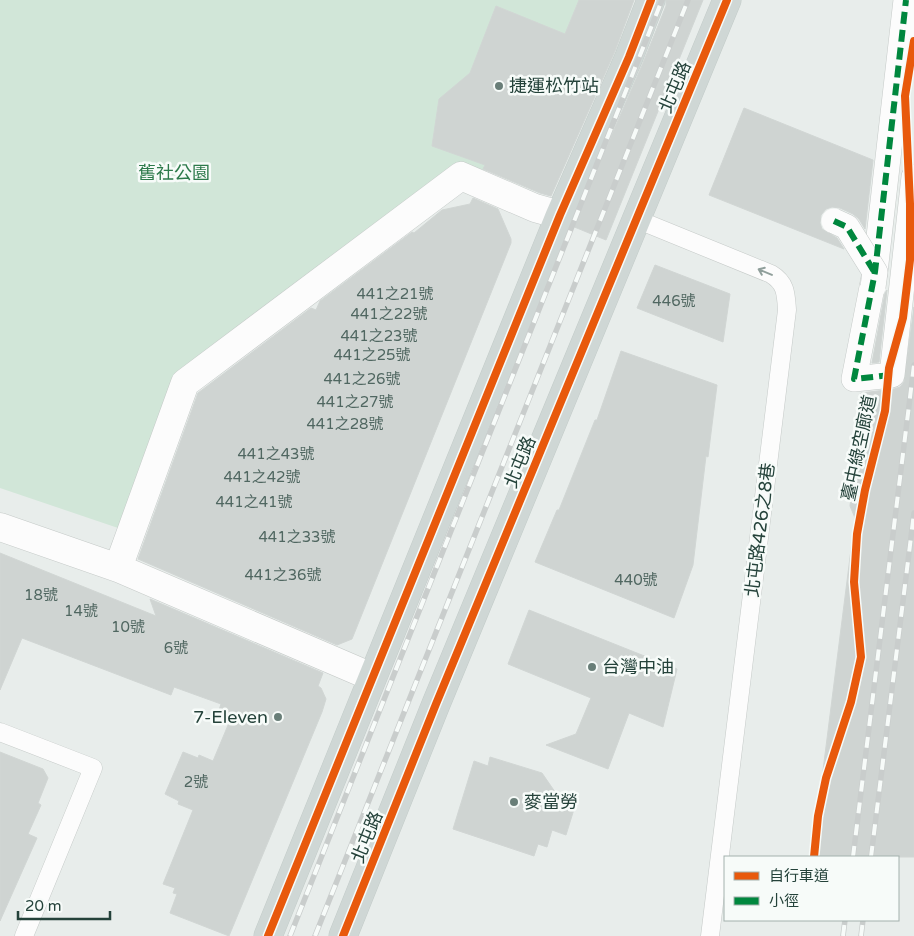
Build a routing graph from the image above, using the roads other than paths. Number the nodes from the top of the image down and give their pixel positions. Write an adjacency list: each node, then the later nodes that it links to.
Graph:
1 (651, 0): 5 (main road)
2 (727, 0): 6 (main road, 北屯路)
3 (906, 0): 8 (street)
4 (914, 177): 8 (street)
5 (560, 215): 10 (street); 11 (main road)
6 (636, 219): 15 (main road, 北屯路); 16 (lane, 北屯路426之8巷, one-way to 6)
7 (834, 221): 8 (street, bridge)
8 (874, 280)
9 (0, 527): 10 (street)
10 (118, 568): 11 (street)
11 (372, 677): 14 (main road)
12 (0, 732): 13 (lane)
13 (24, 936)
14 (268, 936)
15 (343, 936)
16 (710, 936)

